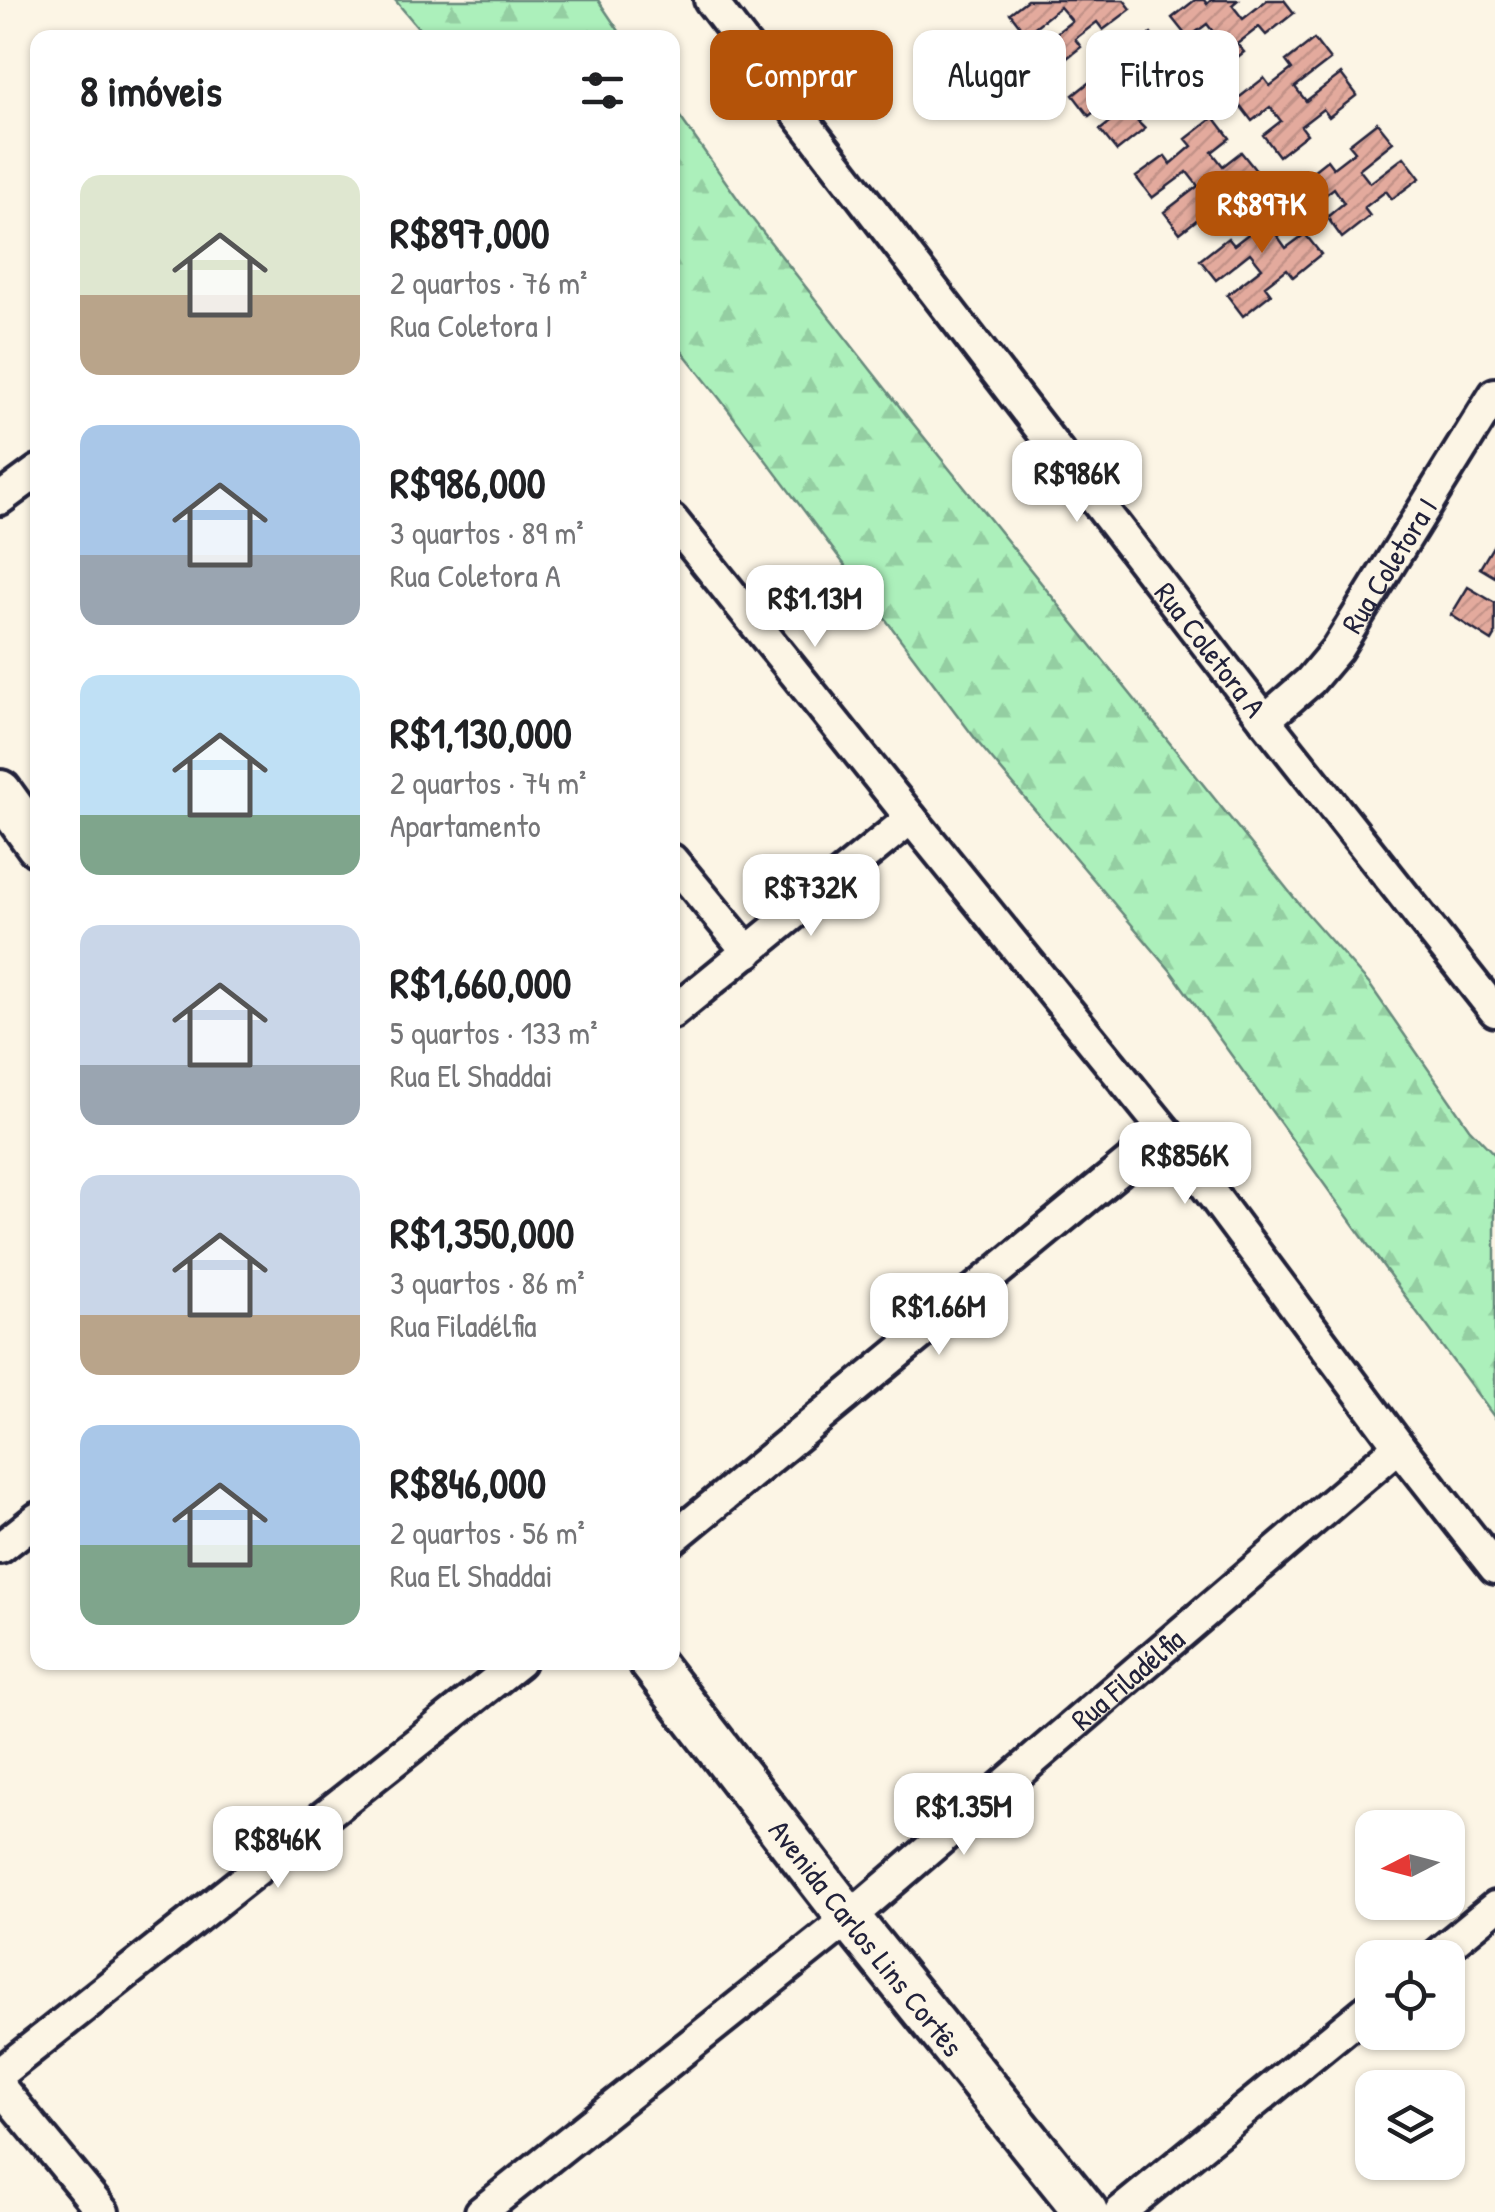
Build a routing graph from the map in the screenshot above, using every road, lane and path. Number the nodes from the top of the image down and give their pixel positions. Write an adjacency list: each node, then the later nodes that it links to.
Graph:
1 (710, 0): 6 (street, Rua Coletora A)
2 (1495, 394): 6 (street, Rua Coletora I)
3 (30, 477): 4 (street)
4 (0, 499)
5 (680, 530): 8 (street)
6 (1266, 720): 13 (street, Rua Coletora A)
7 (0, 792): 9 (street)
8 (911, 818): 11 (street); 14 (street)
9 (30, 834)
10 (680, 870): 11 (street)
11 (748, 952): 12 (street)
12 (680, 1007)
13 (1495, 1011)
14 (1166, 1132): 15 (street); 17 (street)
15 (1400, 1446): 19 (street); 23 (street, Rua Filadélfia)
16 (30, 1524): 18 (street)
17 (680, 1531)
18 (0, 1548)
19 (1495, 1568)
20 (509, 1670): 26 (street)
21 (657, 1670): 23 (street, Avenida Carlos Lins Cortês)
22 (1495, 1907): 24 (street)
23 (848, 1918): 29 (street, Rua Filadélfia); 30 (street, Avenida Carlos Lins Cortês)
24 (1455, 1940)
25 (1355, 2020): 31 (street)
26 (0, 2073)
27 (0, 2087): 28 (street)
28 (103, 2212)
29 (481, 2212)
30 (1086, 2212)
31 (1120, 2212)

